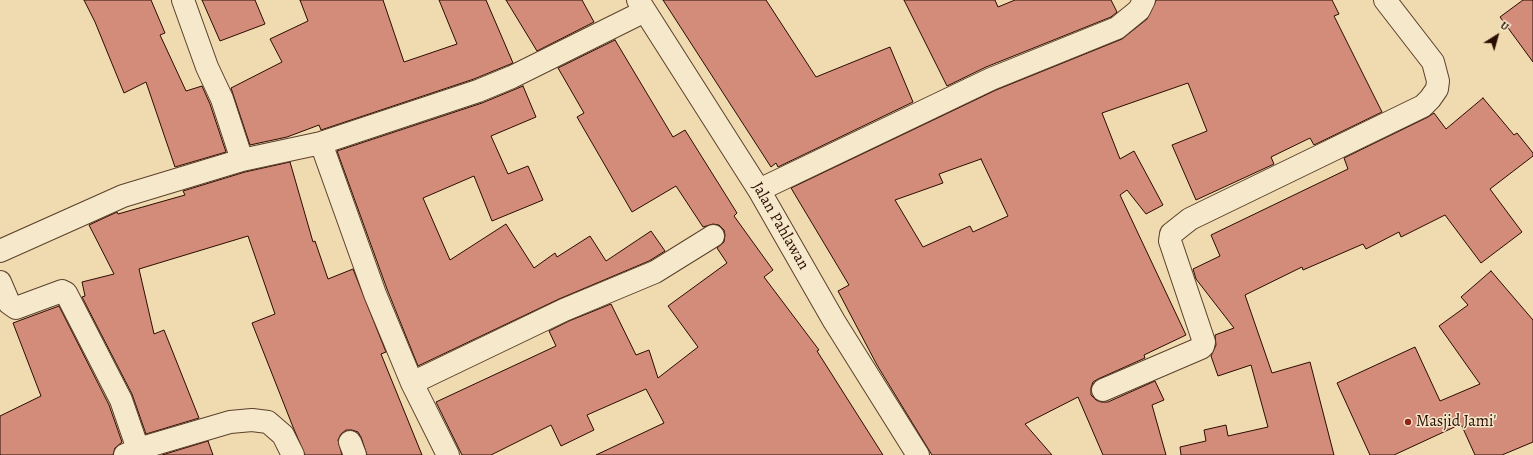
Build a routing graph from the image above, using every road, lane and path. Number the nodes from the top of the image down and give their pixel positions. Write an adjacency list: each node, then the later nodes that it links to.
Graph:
1 (183, 0): 6 (street)
2 (1144, 0): 7 (street)
3 (1385, 0): 12 (street)
4 (642, 5): 5 (street); 7 (street, Jalan Pahlawan)
5 (321, 143): 6 (street); 11 (street)
6 (242, 160): 9 (street)
7 (759, 190): 16 (street, Jalan Pahlawan)
8 (713, 236): 11 (street)
9 (0, 251)
10 (0, 282): 13 (street)
11 (412, 382): 15 (street)
12 (1103, 390)
13 (134, 453): 14 (street)
14 (293, 455)
15 (448, 455)
16 (918, 455)

